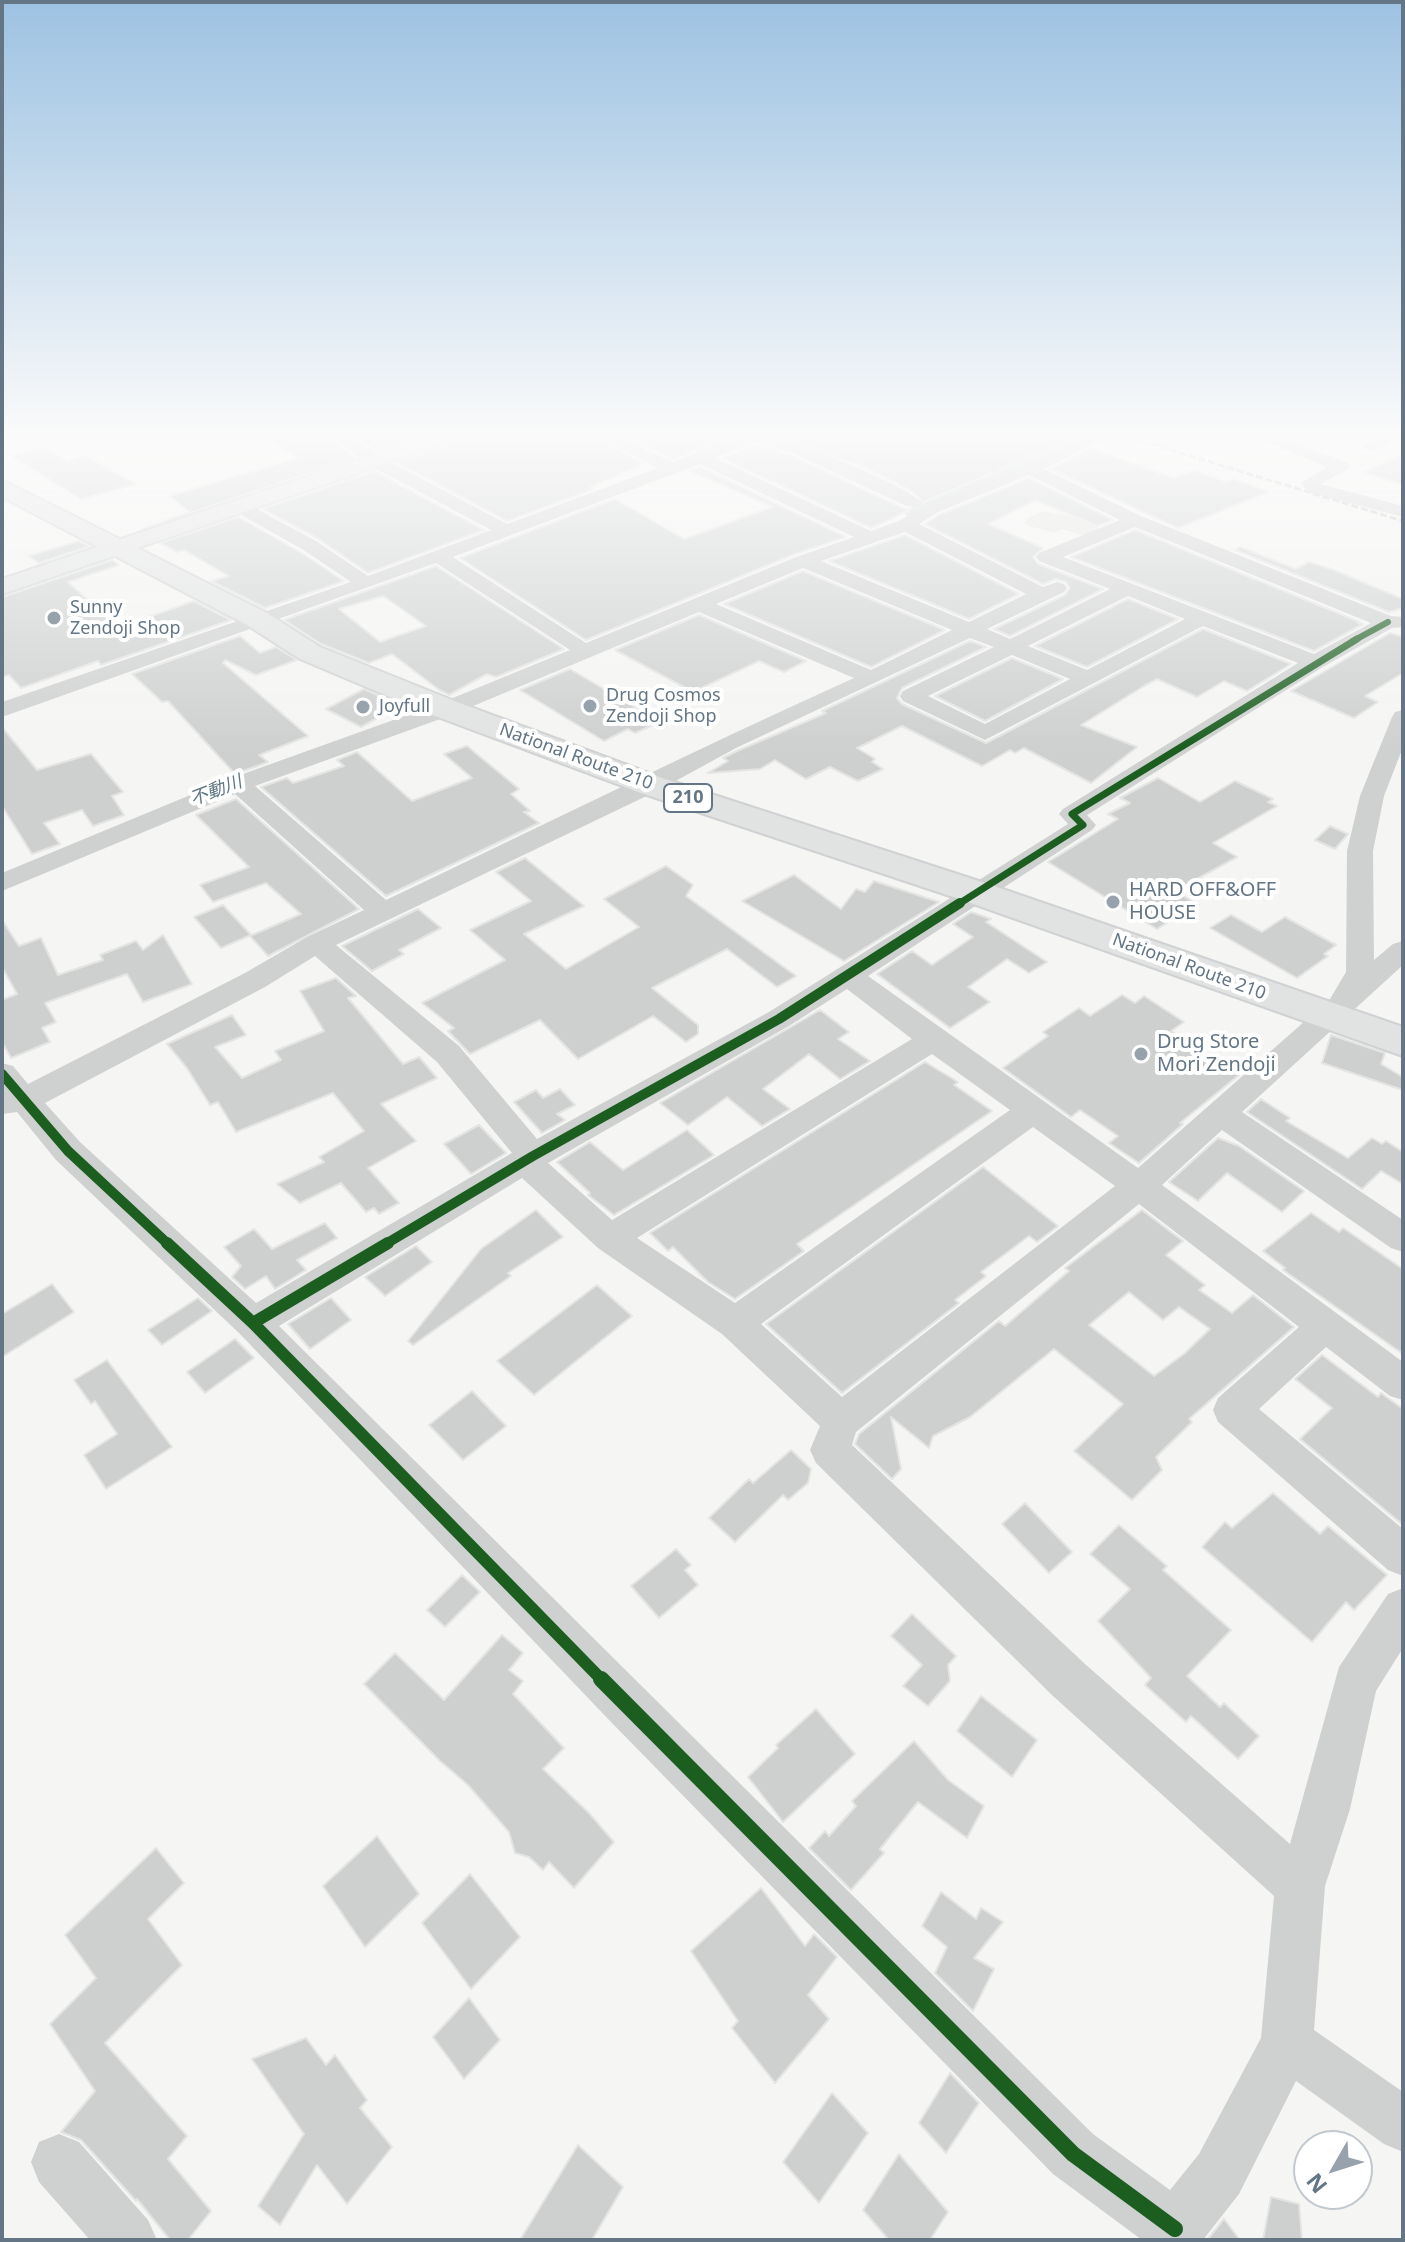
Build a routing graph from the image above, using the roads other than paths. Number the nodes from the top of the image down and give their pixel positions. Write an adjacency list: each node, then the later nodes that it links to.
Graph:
1 (106, 540): 9 (highway, National Route 210 / 210)
2 (146, 540): 9 (main road)
3 (299, 540): 13 (street)
4 (483, 540): 10 (street)
5 (866, 540): 11 (street)
6 (935, 540): 16 (street)
7 (1088, 540): 12 (street)
8 (1185, 540): 20 (street)
9 (122, 548): 14 (main road); 18 (highway, National Route 210 / 210)
10 (438, 556): 13 (street); 22 (street)
11 (803, 561): 17 (street); 21 (street)
12 (1089, 574): 15 (street); 16 (street)
13 (366, 583): 18 (street)
14 (2, 587)
15 (1126, 589): 19 (street); 23 (street)
16 (1042, 594): 21 (street)
17 (698, 604): 25 (street); 27 (street)
18 (257, 619): 27 (highway, National Route 210 / 210); 28 (street)
19 (1200, 619): 24 (street); 26 (street)
20 (1395, 622): 24 (street)
21 (968, 629): 23 (street); 25 (street)
22 (577, 645)
23 (1011, 647): 26 (street); 26 (street)
24 (1315, 662): 33 (street)
25 (872, 678): 31 (street)
26 (1089, 679)
27 (446, 709): 30 (street); 31 (highway, National Route 210 / 210)
28 (2, 710)
29 (1403, 717): 38 (street)
30 (238, 784): 32 (street); 34 (street)
31 (650, 785): 33 (highway, National Route 210 / 210); 34 (street)
32 (2, 883)
33 (978, 893): 37 (street); 38 (highway, National Route 210 / 210)
34 (382, 911): 35 (street)
35 (317, 943): 41 (street); 44 (street)
36 (1403, 950): 38 (street)
37 (849, 976): 39 (street); 44 (street)
38 (1331, 1018): 40 (highway, National Route 210 / 210); 43 (street)
39 (933, 1040): 42 (street); 46 (street)
40 (1403, 1042)
41 (10, 1092): 48 (street)
42 (1032, 1111): 45 (street); 49 (street)
43 (1222, 1114): 45 (street); 47 (street)
44 (529, 1158): 46 (street); 48 (street)
45 (1139, 1186): 50 (street); 52 (street)
46 (610, 1238): 49 (street)
47 (1403, 1238)
48 (253, 1323): 59 (street)
49 (735, 1323): 52 (street)
50 (1325, 1326): 51 (street); 53 (street)
51 (1403, 1384)
52 (841, 1421): 55 (street)
53 (1403, 1556)
54 (1403, 1609): 55 (street)
55 (1300, 1886): 56 (street)
56 (1287, 2043): 57 (street); 59 (street)
57 (1403, 2125)
58 (59, 2162): 60 (street)
59 (1173, 2234)
60 (128, 2240)

